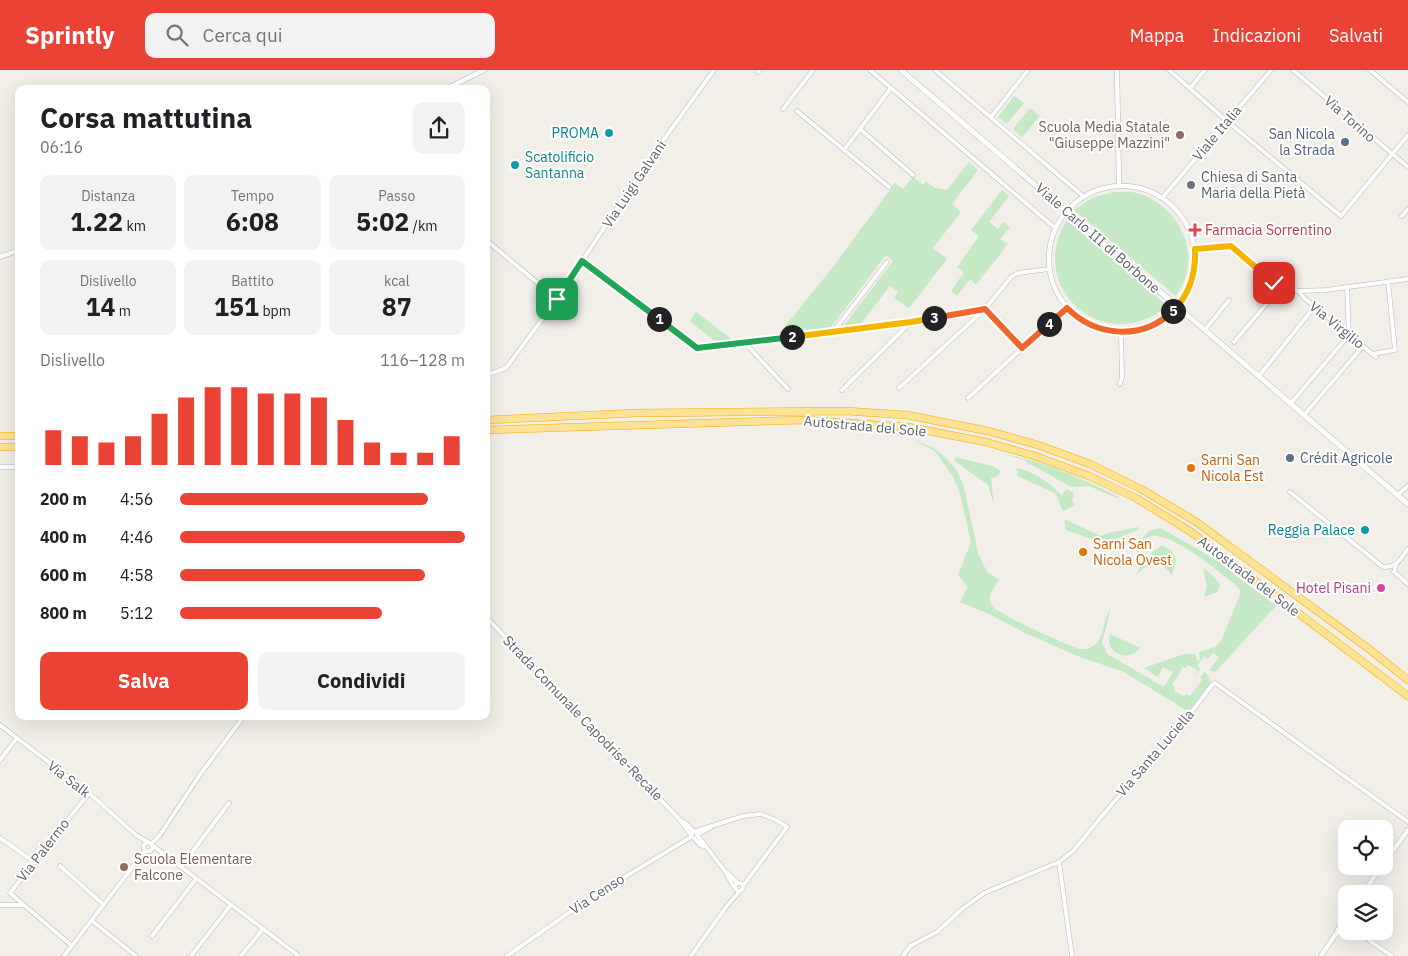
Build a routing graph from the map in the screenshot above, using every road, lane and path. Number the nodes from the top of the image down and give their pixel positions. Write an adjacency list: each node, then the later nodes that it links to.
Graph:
1 (484, 70): 14 (street)
2 (714, 70): 40 (street, Via Luigi Galvani)
3 (813, 70): 18 (street)
4 (870, 70): 15 (street)
5 (901, 70): 33 (main road, Viale Carlo III di Borbone)
6 (935, 70): 20 (street)
7 (1028, 70): 20 (street)
8 (1117, 70): 28 (street)
9 (1169, 70): 16 (street)
10 (1205, 70): 16 (street)
11 (1271, 70): 21 (street, Viale Italia)
12 (1293, 70): 25 (street, Via Torino)
13 (1370, 70): 17 (street)
14 (454, 85)
15 (891, 88): 22 (street); 35 (street)
16 (1190, 88): 21 (street)
17 (1408, 102)
18 (783, 109)
19 (797, 111): 24 (street)
20 (991, 117): 30 (street)
21 (1227, 121): 25 (street); 31 (street, Viale Italia)
22 (860, 129): 24 (street); 27 (street)
23 (1408, 135): 25 (street)
24 (844, 150): 29 (street)
25 (1392, 154): 26 (street, Via Torino)
26 (1408, 168)
27 (913, 175)
28 (1119, 185): 30 (street); 31 (street)
29 (889, 187)
30 (1083, 196): 33 (street)
31 (1163, 197): 37 (street)
32 (1408, 209): 34 (street)
33 (1066, 211): 35 (street); 51 (main road, Viale Carlo III di Borbone)
34 (1402, 216)
35 (1055, 228): 42 (street)
36 (490, 243): 48 (street)
37 (1195, 249): 45 (street); 51 (street)
38 (15, 251): 39 (street)
39 (0, 257)
40 (582, 261): 48 (street, Via Luigi Galvani); 59 (street)
41 (887, 262): 56 (street)
42 (1049, 269): 52 (street); 53 (street)
43 (1408, 279): 44 (street)
44 (1388, 281): 46 (street); 63 (street)
45 (1281, 287): 47 (street); 60 (street)
46 (1346, 287): 47 (street); 58 (street)
47 (1299, 291): 50 (street, Via Virgilio)
48 (557, 299): 65 (street, Via Luigi Galvani)
49 (1229, 300): 55 (street)
50 (1315, 306): 58 (street, Via Virgilio); 66 (street)
51 (1177, 307): 55 (main road, Viale Carlo III di Borbone); 57 (street)
52 (1067, 308): 57 (street); 62 (street)
53 (985, 309): 54 (street); 62 (street); 68 (street)
54 (911, 322): 56 (street); 70 (street)
55 (1205, 330): 66 (main road, Viale Carlo III di Borbone)
56 (833, 332): 59 (street)
57 (1121, 332): 67 (street)
58 (1349, 335): 61 (street, Via Virgilio); 72 (street)
59 (744, 342): 69 (street)
60 (1234, 342)
61 (1362, 346): 63 (street, Via Virgilio); 73 (street)
62 (1022, 348): 71 (street)
63 (1372, 354): 64 (street, Via Virgilio)
64 (1376, 357)
65 (490, 374)
66 (1259, 376): 72 (main road, Viale Carlo III di Borbone)
67 (1120, 384)
68 (900, 388)
69 (788, 389)
70 (842, 390)
71 (968, 398)
72 (1291, 403): 73 (main road, Viale Carlo III di Borbone)
73 (1304, 415): 84 (main road, Viale Carlo III di Borbone)
74 (490, 420): 90 (highway, Autostrada del Sole)
75 (490, 430): 91 (highway, Autostrada del Sole)
76 (0, 436): 77 (highway)
77 (15, 436)
78 (0, 447): 79 (highway)
79 (15, 447)
80 (0, 467): 81 (street)
81 (15, 467)
82 (1408, 486): 84 (street)
83 (1290, 492): 87 (street)
84 (1397, 494): 85 (main road, Viale Carlo III di Borbone)
85 (1408, 504)
86 (1408, 548): 87 (street)
87 (1396, 565): 88 (street)
88 (1408, 584)
89 (490, 621): 101 (street, Strada Comunale Capodrise-Recale)
90 (1408, 680)
91 (1408, 696)
92 (241, 720): 103 (street)
93 (0, 725): 94 (street, Via Salk)
94 (17, 738): 95 (street); 96 (street, Via Salk)
95 (0, 760)
96 (88, 793): 100 (street, Via Salk); 107 (street, Via Palermo)
97 (229, 803): 110 (street)
98 (1408, 822): 108 (street, Via Santa Luciella)
99 (1408, 830): 105 (street)
100 (136, 835): 103 (street, Via Salk); 104 (street, Via Salk)
101 (694, 835): 111 (street, Strada Comunale Capodrise-Recale); 113 (street, Via Censo); 131 (street, Via Censo)
102 (0, 838): 107 (street)
103 (150, 844): 104 (street); 104 (street); 106 (street, Via Salk)
104 (145, 850): 106 (street); 117 (street)
105 (1393, 850)
106 (161, 853): 110 (street, Via Salk)
107 (34, 862): 116 (street, Via Palermo)
108 (1059, 862): 133 (street, Via Santa Luciella); 134 (street)
109 (60, 866): 117 (street)
110 (181, 868): 112 (street, Via Salk)
111 (725, 871): 113 (street); 114 (street)
112 (196, 879): 118 (street, Via Salk); 123 (street)
113 (740, 884): 114 (street); 114 (street)
114 (736, 890): 132 (street)
115 (0, 905): 116 (street)
116 (24, 905): 125 (street)
117 (104, 905): 119 (street)
118 (230, 906): 120 (street, Via Salk); 128 (street)
119 (92, 921): 125 (street); 127 (street)
120 (263, 929): 129 (street); 130 (street, Via Salk)
121 (1338, 930): 122 (street)
122 (1336, 935): 135 (street)
123 (152, 936)
124 (1370, 940): 136 (street)
125 (72, 946): 126 (street)
126 (64, 956)
127 (136, 956)
128 (191, 956)
129 (241, 956)
130 (299, 956)
131 (507, 956)
132 (691, 956)
133 (903, 956)
134 (1072, 956)
135 (1321, 956)
136 (1392, 956)

